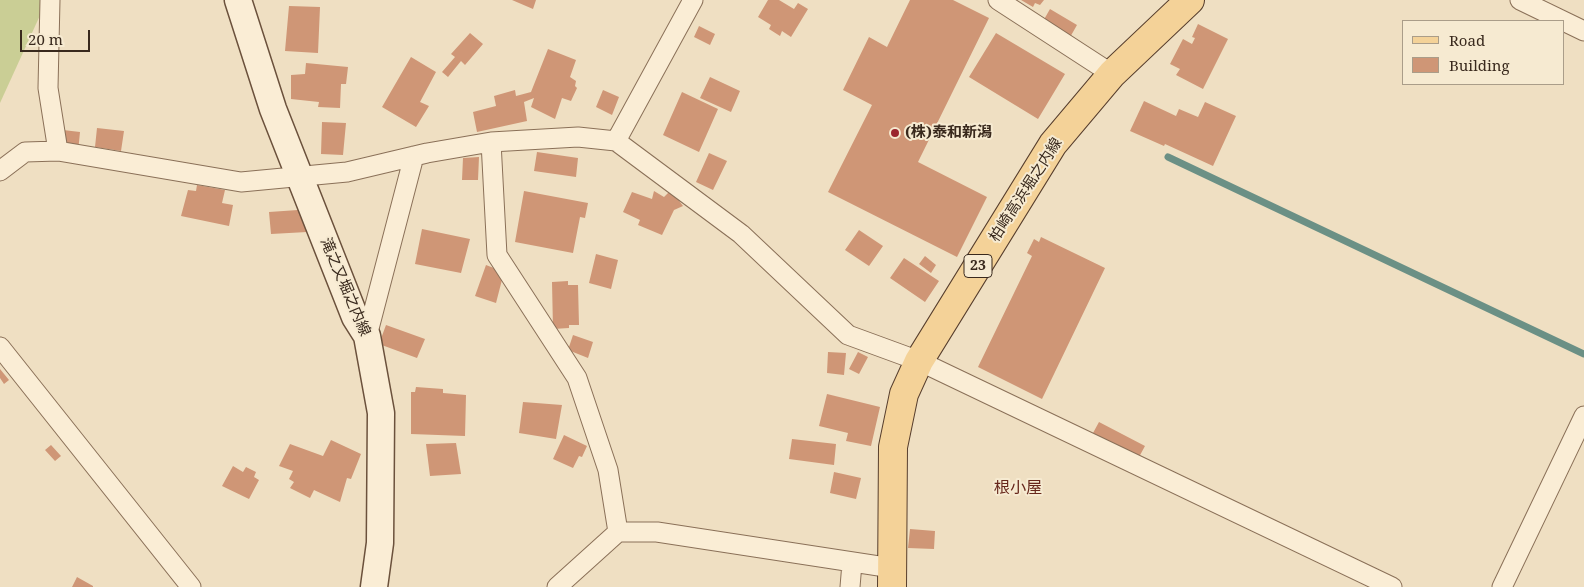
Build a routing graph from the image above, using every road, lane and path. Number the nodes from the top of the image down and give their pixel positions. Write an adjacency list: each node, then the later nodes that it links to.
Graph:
1 (50, 0): 13 (street)
2 (238, 0): 16 (main road, 滝之又堀之内線)
3 (693, 0): 11 (street)
4 (998, 0): 10 (street)
5 (1190, 0): 10 (main road, 柏崎高浜堀之内線 / 23)
6 (1520, 0): 7 (street)
7 (1561, 20)
8 (1564, 21): 9 (street)
9 (1584, 31)
10 (1112, 74): 19 (main road, 柏崎高浜堀之内線 / 23)
11 (616, 141): 12 (street); 19 (street)
12 (490, 142): 14 (street); 21 (street)
13 (58, 151): 15 (street); 16 (street)
14 (414, 156): 16 (street); 17 (street)
15 (0, 171)
16 (299, 175): 17 (main road, 滝之又堀之内線)
17 (367, 336): 25 (main road, 滝之又堀之内線)
18 (0, 347): 24 (street)
19 (918, 362): 23 (main road, 柏崎高浜堀之内線 / 23); 28 (street)
20 (1584, 416): 29 (street)
21 (618, 532): 22 (street); 26 (street)
22 (852, 563): 23 (street); 27 (street)
23 (892, 578)
24 (191, 587)
25 (374, 587)
26 (557, 587)
27 (850, 587)
28 (1392, 587)
29 (1502, 587)

